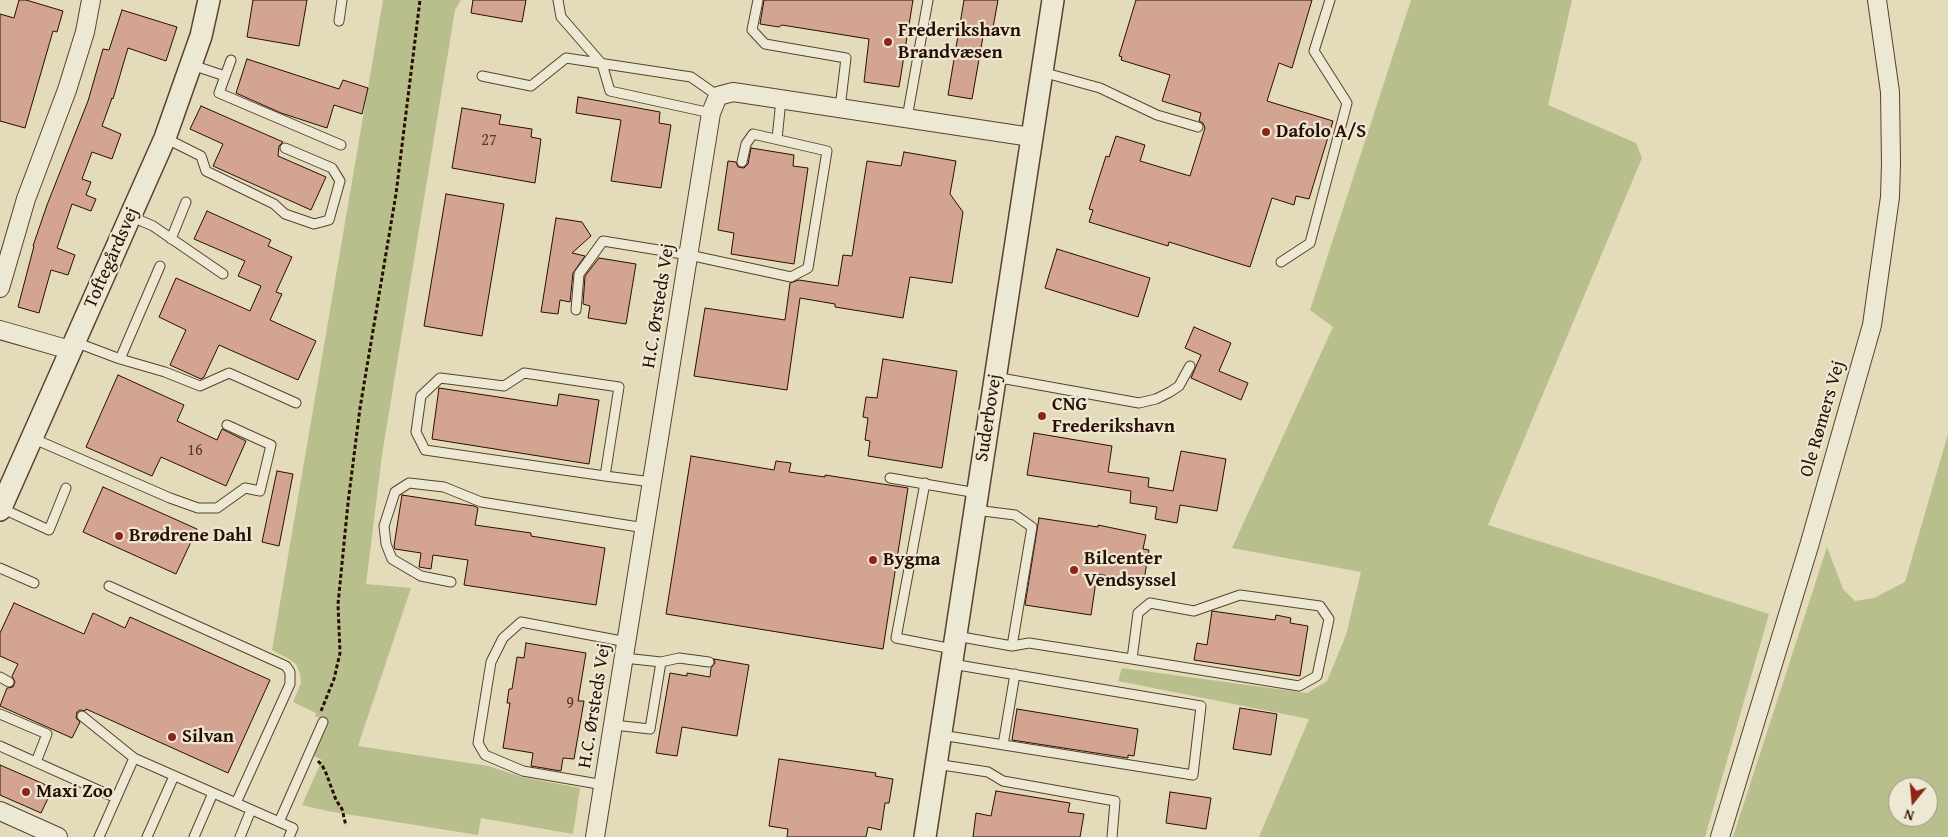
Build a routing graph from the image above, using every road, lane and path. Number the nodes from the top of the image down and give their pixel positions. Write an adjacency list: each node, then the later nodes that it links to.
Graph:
1 (91, 0): 36 (street)
2 (209, 0): 14 (street, Toftegårdsvej)
3 (342, 0): 11 (lane)
4 (420, 0): 69 (path)
5 (558, 0): 13 (lane)
6 (758, 0): 20 (lane)
7 (928, 0): 21 (lane)
8 (1053, 0): 15 (street, Suderbovej)
9 (1330, 0): 33 (lane)
10 (1876, 0): 96 (street, Ole Rømers Vej)
11 (340, 21)
12 (231, 60): 16 (lane)
13 (602, 64): 17 (lane); 19 (lane); 19 (lane)
14 (192, 65): 16 (lane); 24 (street, Toftegårdsvej)
15 (1042, 72): 22 (lane); 23 (street, Suderbovej)
16 (225, 76): 26 (lane)
17 (482, 76)
18 (781, 100): 19 (street); 20 (street); 25 (lane)
19 (714, 104): 32 (street, H.C. Ørsteds Vej)
20 (840, 108): 21 (street)
21 (907, 118): 23 (street)
22 (1198, 127)
23 (1031, 136): 42 (street, Suderbovej)
24 (165, 138): 27 (lane); 30 (street, Toftegårdsvej)
25 (777, 138): 28 (lane); 32 (lane)
26 (341, 145)
27 (285, 148)
28 (742, 162)
29 (186, 202): 31 (lane)
30 (130, 216): 31 (lane); 39 (street, Toftegårdsvej)
31 (171, 239): 35 (lane)
32 (689, 255): 37 (lane); 48 (street, H.C. Ørsteds Vej)
33 (1282, 262)
34 (160, 266): 40 (lane)
35 (223, 274)
36 (0, 288)
37 (576, 310)
38 (0, 330): 39 (street)
39 (72, 346): 40 (lane); 45 (street, Toftegårdsvej)
40 (120, 359): 43 (lane)
41 (1190, 366): 42 (lane)
42 (995, 377): 51 (street, Suderbovej)
43 (296, 403)
44 (227, 424): 45 (lane)
45 (32, 437): 52 (street, Toftegårdsvej)
46 (605, 476): 46 (lane); 48 (lane)
47 (890, 478): 49 (lane)
48 (652, 482): 53 (street, H.C. Ørsteds Vej)
49 (925, 483): 51 (lane); 60 (lane)
50 (66, 488): 52 (lane)
51 (976, 501): 58 (lane); 60 (street, Suderbovej)
52 (0, 509)
53 (645, 528): 55 (lane); 59 (street, H.C. Ørsteds Vej)
54 (0, 568): 56 (lane)
55 (452, 582)
56 (34, 583)
57 (109, 586): 82 (lane)
58 (1012, 646): 60 (lane); 61 (lane)
59 (625, 650): 62 (lane); 70 (street, H.C. Ørsteds Vej); 79 (lane)
60 (954, 650): 64 (lane); 71 (street, Suderbovej)
61 (1132, 659): 61 (lane)
62 (661, 662): 63 (lane); 70 (lane)
63 (709, 662)
64 (1015, 674): 72 (lane); 72 (lane)
65 (0, 677): 66 (lane)
66 (9, 682)
67 (0, 714): 76 (lane)
68 (82, 716): 75 (lane)
69 (322, 722): 74 (lane)
70 (614, 725): 79 (street, H.C. Ørsteds Vej)
71 (941, 734): 72 (lane); 77 (street, Suderbovej)
72 (1003, 745)
73 (0, 746): 76 (lane)
74 (307, 757): 85 (lane); 86 (path)
75 (134, 758): 78 (lane); 81 (lane)
76 (36, 762): 81 (lane)
77 (936, 764): 94 (street, Suderbovej); 95 (lane)
78 (174, 776): 80 (lane); 89 (lane)
79 (604, 785): 93 (street, H.C. Ørsteds Vej)
80 (213, 793): 82 (lane); 90 (lane)
81 (116, 798): 88 (lane)
82 (236, 803): 83 (lane)
83 (251, 810): 85 (lane); 91 (lane)
84 (0, 812): 87 (street)
85 (279, 822): 92 (lane)
86 (346, 826)
87 (58, 837)
88 (99, 837)
89 (147, 837)
90 (194, 837)
91 (240, 837)
92 (289, 837)
93 (596, 837)
94 (925, 837)
95 (1112, 837)
96 (1720, 837)

